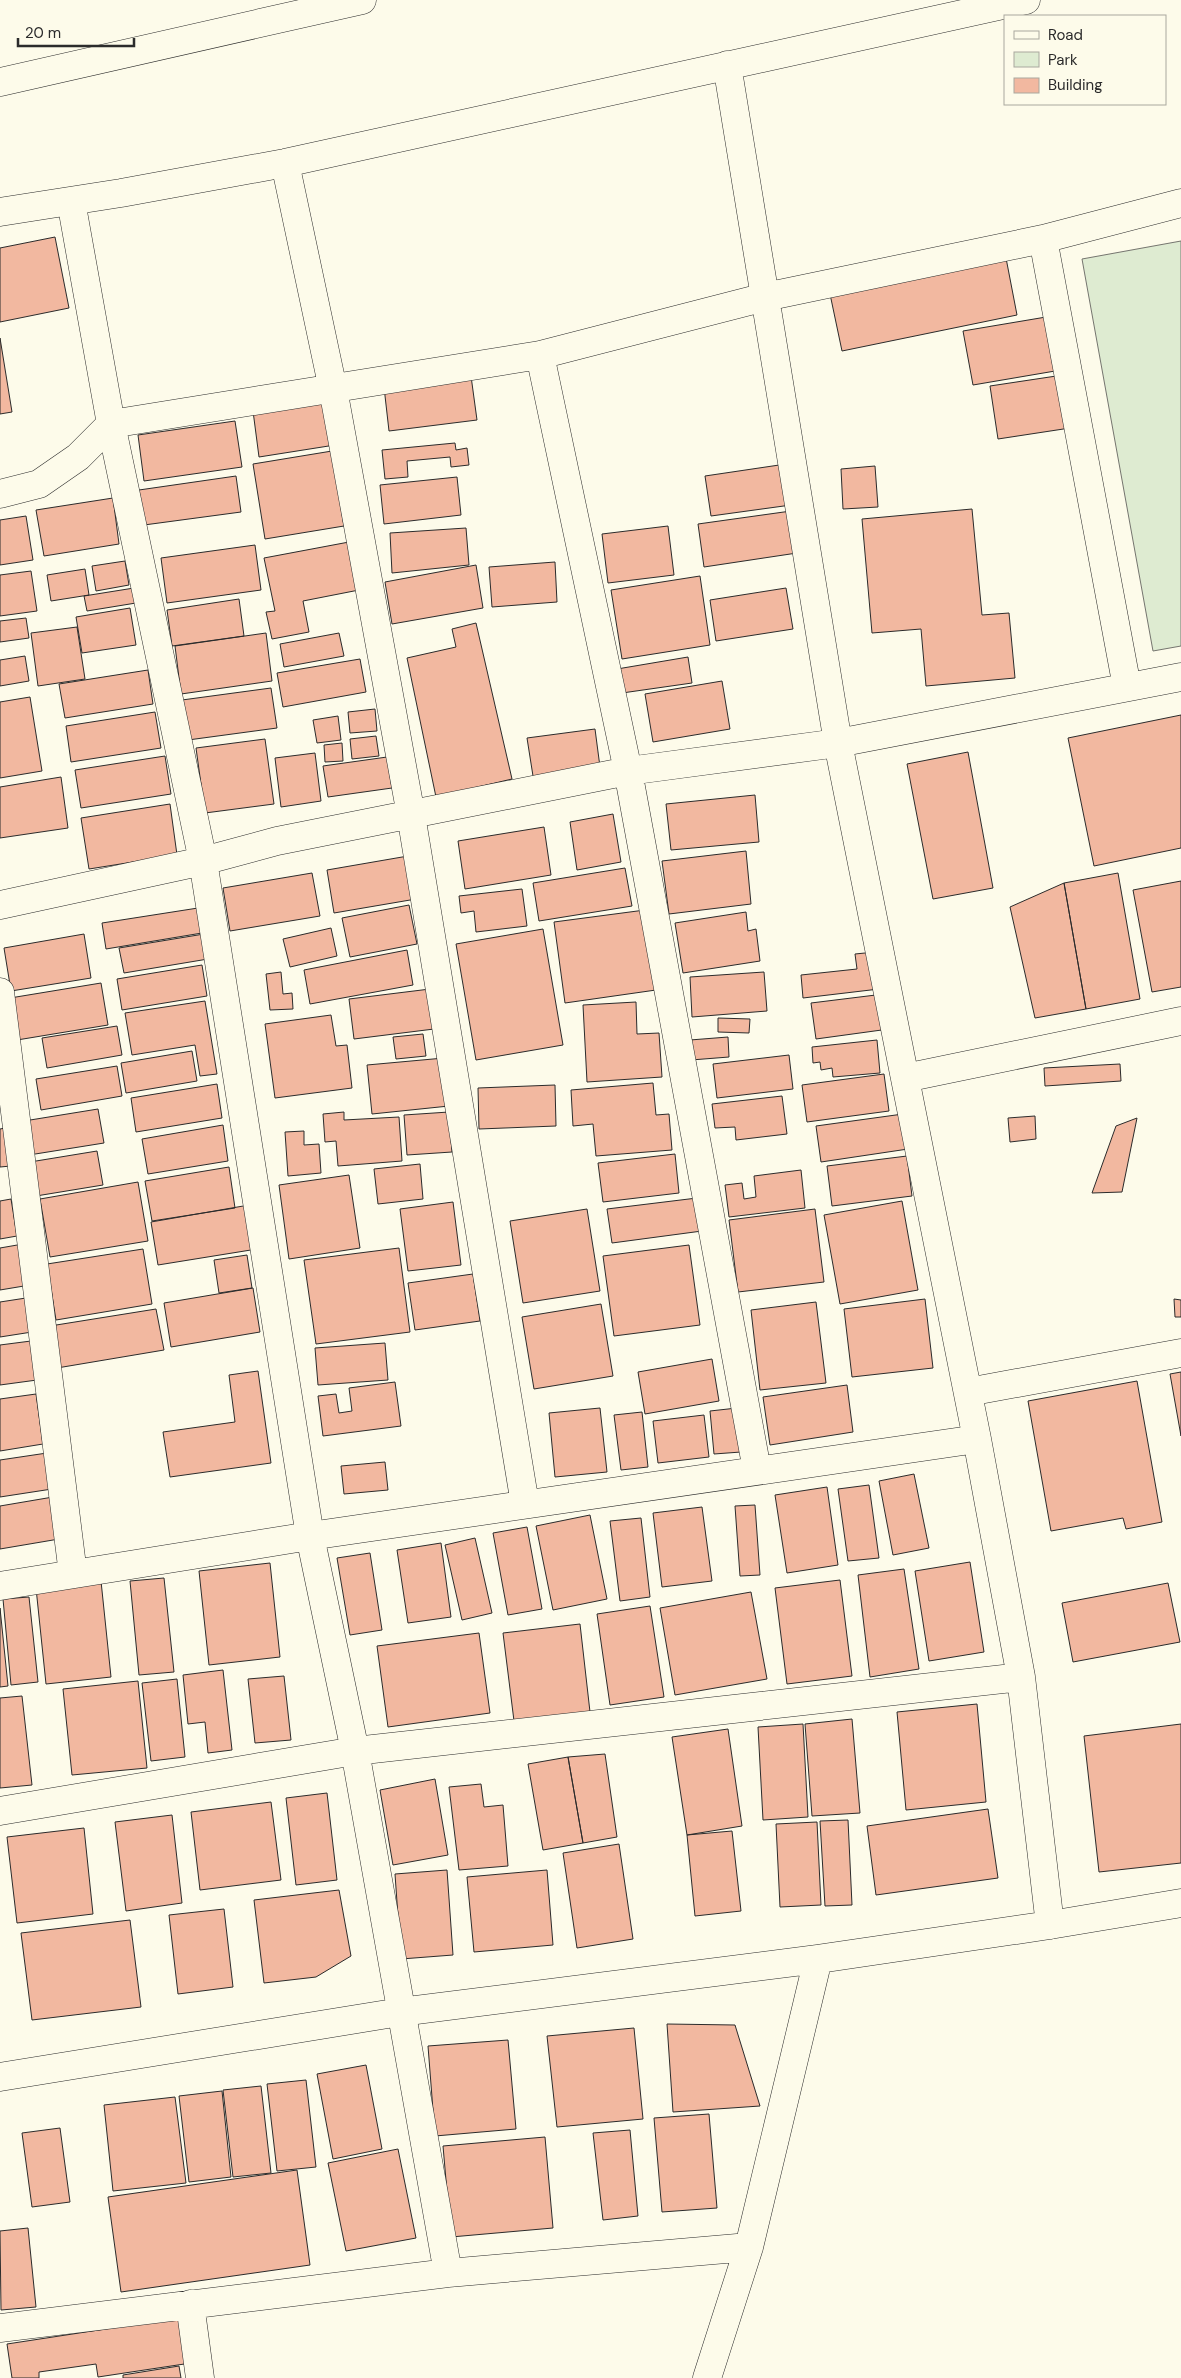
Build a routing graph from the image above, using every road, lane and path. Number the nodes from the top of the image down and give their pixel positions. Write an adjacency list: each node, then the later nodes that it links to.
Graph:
1 (362, 0): 4 (main road)
2 (1026, 0): 3 (main road)
3 (727, 65): 5 (main road); 10 (main road)
4 (0, 82)
5 (285, 163): 6 (main road); 12 (main road)
6 (71, 201): 8 (main road); 13 (main road)
7 (1181, 203): 9 (main road)
8 (0, 212)
9 (1043, 239): 10 (main road); 16 (main road)
10 (764, 297): 11 (main road); 17 (main road)
11 (540, 355): 12 (main road); 18 (main road)
12 (333, 389): 13 (main road); 19 (main road)
13 (111, 424): 14 (main road); 20 (main road)
14 (0, 494)
15 (1181, 678): 16 (main road)
16 (1128, 687): 17 (main road)
17 (838, 743): 18 (main road); 24 (main road)
18 (628, 772): 19 (main road); 28 (main road)
19 (411, 814): 20 (main road); 29 (main road)
20 (203, 861): 21 (main road); 30 (main road)
21 (0, 905)
22 (0, 992): 31 (main road)
23 (1181, 1021): 24 (main road)
24 (904, 1078): 26 (main road)
25 (1181, 1353): 26 (main road)
26 (968, 1392): 27 (main road)
27 (977, 1438): 28 (main road); 33 (main road)
28 (757, 1470): 29 (main road)
29 (526, 1504): 30 (main road)
30 (310, 1536): 31 (main road); 34 (main road)
31 (73, 1574): 32 (main road)
32 (0, 1586)
33 (1021, 1677): 34 (main road); 37 (main road)
34 (355, 1751): 35 (main road); 39 (main road)
35 (0, 1811)
36 (1181, 1903): 37 (main road)
37 (1050, 1925): 38 (main road)
38 (818, 1959): 39 (main road); 41 (main road)
39 (400, 2012): 40 (main road); 42 (main road)
40 (0, 2077)
41 (749, 2247): 42 (main road); 46 (main road)
42 (448, 2273): 43 (main road)
43 (190, 2304): 44 (main road); 45 (main road)
44 (0, 2328)
45 (200, 2378)
46 (707, 2378)

